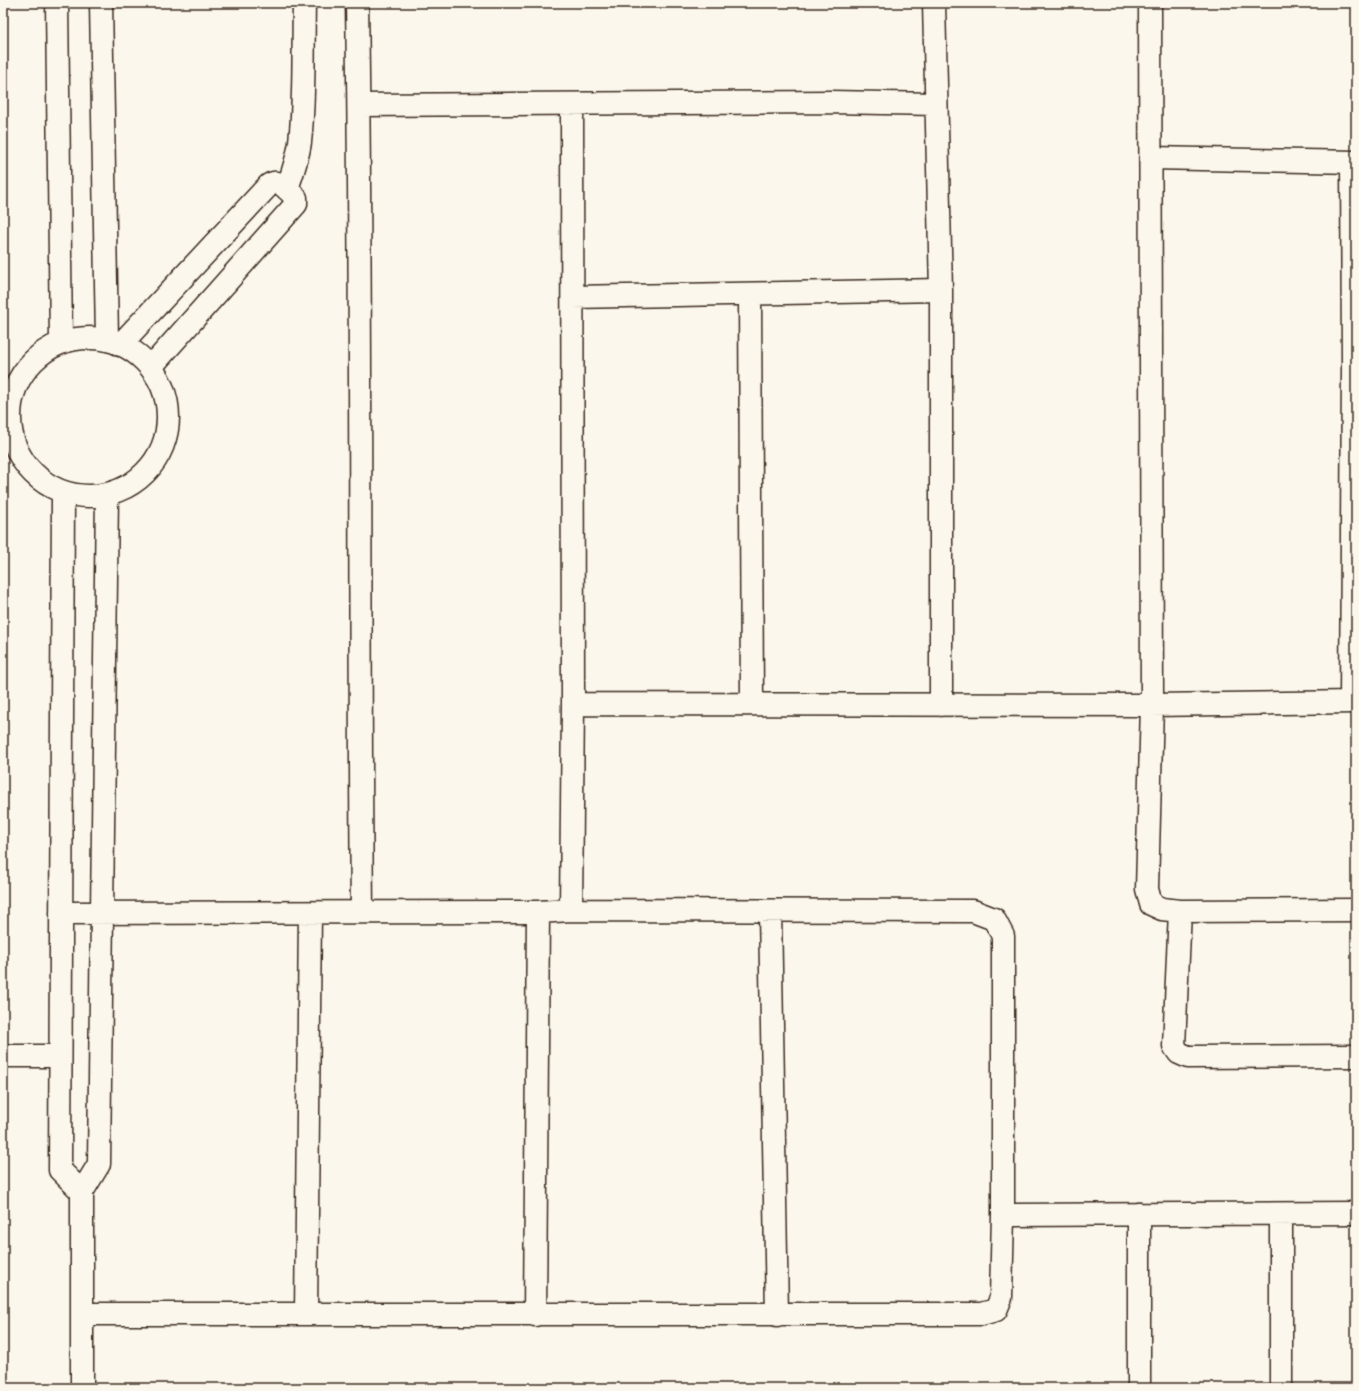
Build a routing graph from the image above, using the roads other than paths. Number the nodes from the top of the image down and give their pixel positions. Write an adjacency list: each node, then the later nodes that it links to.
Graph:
1 (57, 3): 16 (street)
2 (101, 3): 17 (street)
3 (304, 3): 12 (street)
4 (357, 3): 9 (street)
5 (934, 3): 8 (street)
6 (1150, 3): 10 (street)
7 (572, 104): 8 (street); 9 (street); 15 (street)
8 (936, 104): 13 (street)
9 (359, 105): 33 (street)
10 (1151, 158): 11 (street); 28 (street)
11 (1354, 162): 18 (street)
12 (287, 190): 17 (street); 19 (street)
13 (941, 290): 14 (street); 27 (street)
14 (750, 294): 15 (street); 26 (street)
15 (573, 297): 25 (street)
16 (61, 342): 17 (street); 20 (street)
17 (113, 342): 19 (street)
18 (1354, 363): 24 (street)
19 (151, 367): 23 (street)
20 (9, 392): 21 (street)
21 (7, 432): 22 (street)
22 (63, 492): 23 (street); 35 (street)
23 (107, 494): 36 (street)
24 (1353, 702): 28 (street)
25 (573, 704): 26 (street); 29 (street)
26 (752, 704): 27 (street)
27 (941, 705): 28 (street)
28 (1152, 705): 32 (street)
29 (571, 910): 31 (street); 34 (street)
30 (1356, 910): 32 (street)
31 (770, 911): 45 (street); 49 (street)
32 (1180, 911): 40 (street)
33 (362, 912): 34 (street); 37 (street)
34 (538, 912): 48 (street)
35 (61, 913): 36 (street); 39 (street)
36 (102, 913): 37 (street); 41 (street)
37 (310, 913): 47 (street)
38 (3, 1056): 39 (street)
39 (60, 1056): 41 (street)
40 (1356, 1056)
41 (82, 1192): 46 (street)
42 (1356, 1213): 44 (street)
43 (1139, 1214): 44 (street); 45 (street); 50 (street)
44 (1281, 1214): 52 (street)
45 (1003, 1215): 49 (street)
46 (82, 1314): 47 (street); 51 (street)
47 (306, 1314): 48 (street)
48 (535, 1314): 49 (street)
49 (777, 1315)
50 (1138, 1383)
51 (82, 1388)
52 (1281, 1388)

